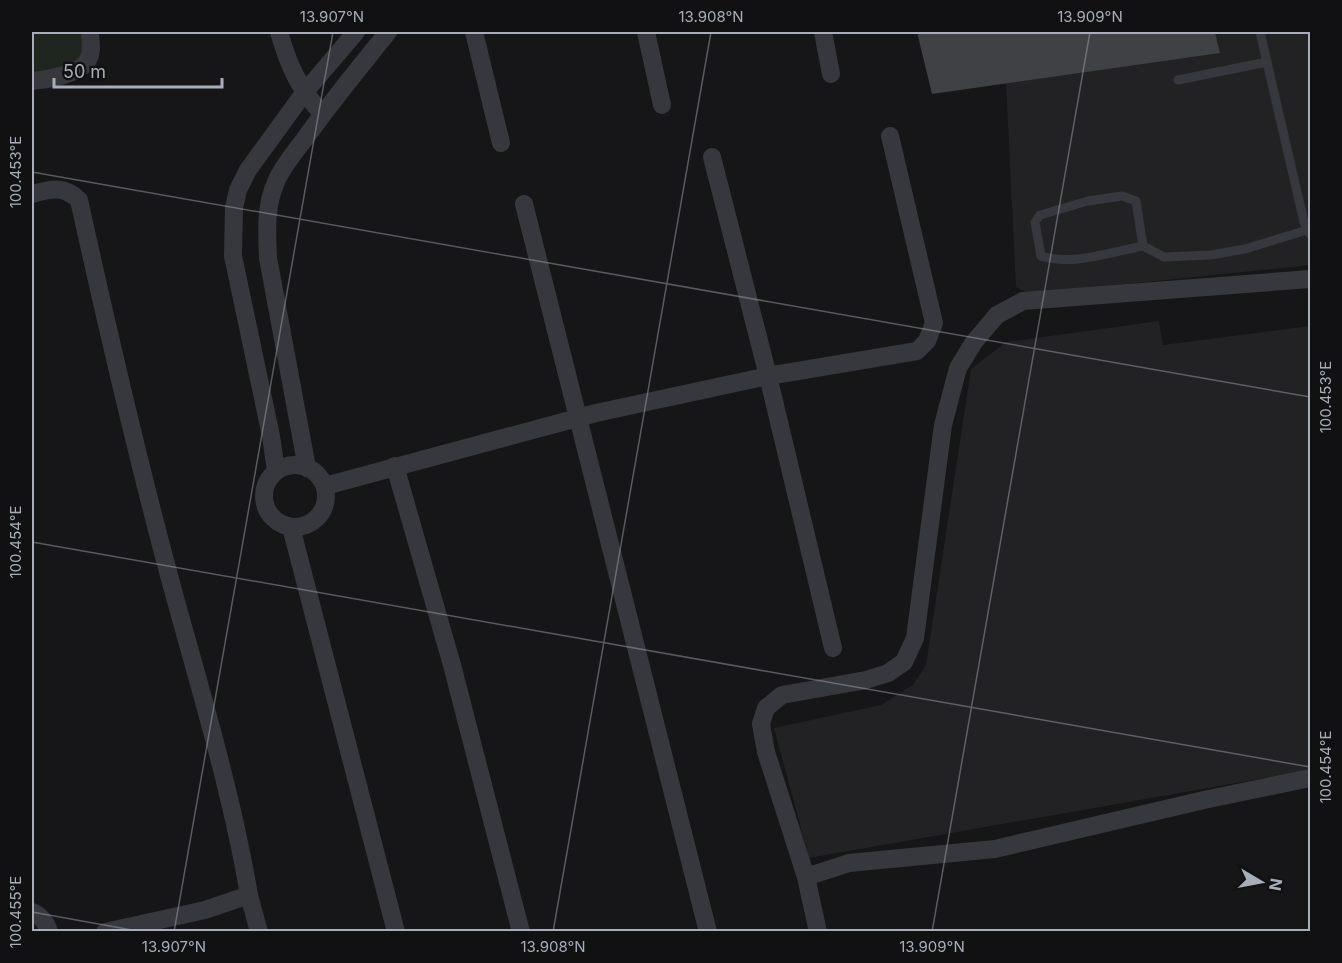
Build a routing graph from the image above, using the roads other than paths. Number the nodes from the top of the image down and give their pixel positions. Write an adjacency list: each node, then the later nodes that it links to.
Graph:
1 (90, 32): 12 (street)
2 (279, 32): 13 (street)
3 (356, 32): 13 (street)
4 (388, 32): 15 (street)
5 (474, 32): 17 (street)
6 (646, 32): 14 (street)
7 (823, 32): 10 (street)
8 (1260, 32): 9 (lane)
9 (1267, 62): 11 (lane); 21 (lane)
10 (831, 74)
11 (1178, 80)
12 (32, 81)
13 (304, 93): 15 (street); 28 (street)
14 (662, 105)
15 (322, 114): 27 (street)
16 (890, 136): 24 (street)
17 (501, 142)
18 (712, 158): 24 (street)
19 (32, 194): 34 (street)
20 (524, 204): 25 (street)
21 (1309, 232): 22 (lane)
22 (1143, 246): 22 (lane)
23 (1311, 279): 33 (street)
24 (768, 376): 25 (street); 31 (street)
25 (579, 418): 26 (street); 41 (street)
26 (395, 466): 29 (street); 40 (street)
27 (307, 468): 28 (street); 29 (street)
28 (276, 471): 30 (street)
29 (324, 486): 30 (street)
30 (291, 527): 39 (street)
31 (833, 648)
32 (1311, 778): 33 (street)
33 (806, 877): 42 (street)
34 (249, 895): 37 (street); 38 (street)
35 (32, 912): 36 (street)
36 (50, 932)
37 (105, 932)
38 (259, 932)
39 (396, 932)
40 (520, 932)
41 (708, 932)
42 (818, 932)

